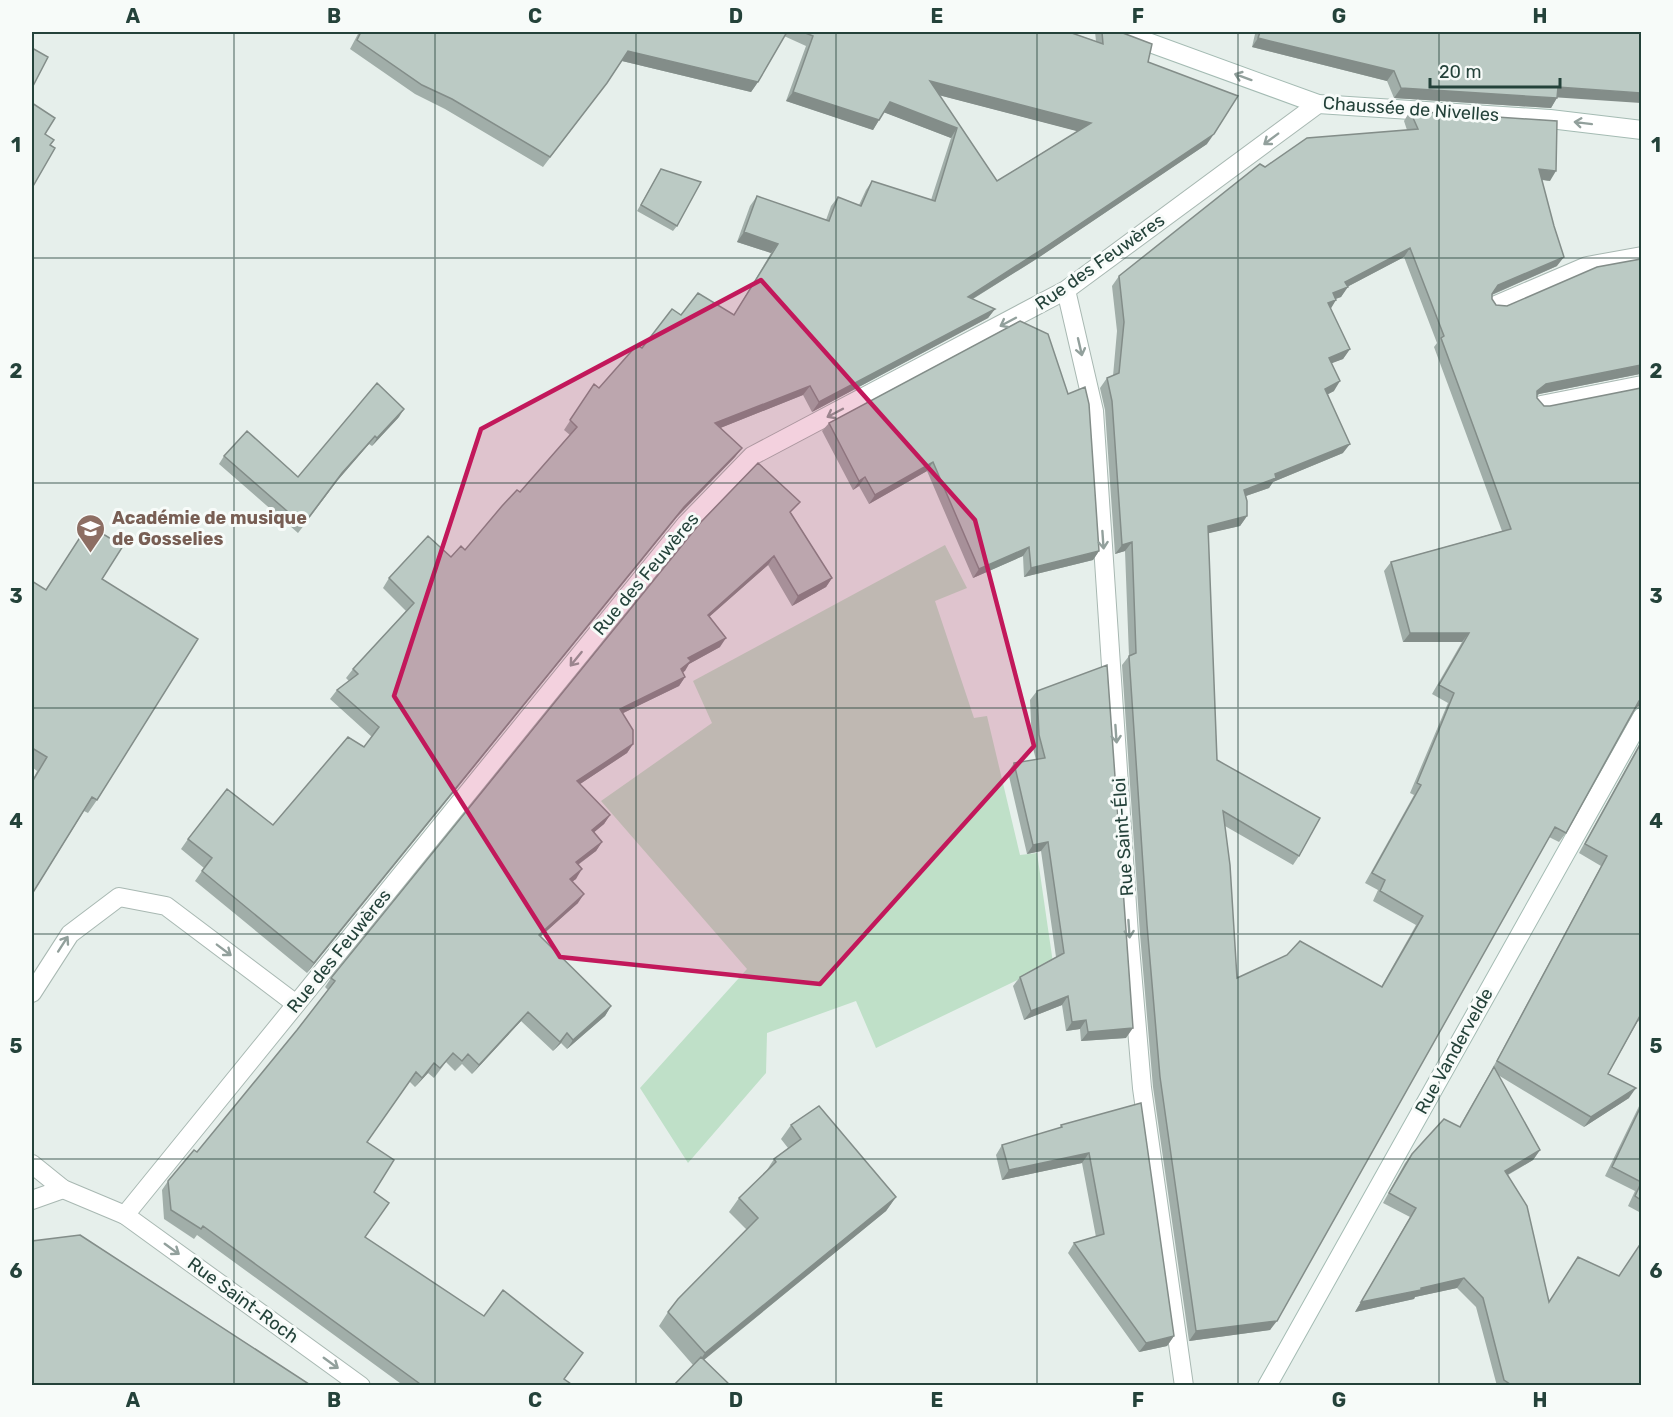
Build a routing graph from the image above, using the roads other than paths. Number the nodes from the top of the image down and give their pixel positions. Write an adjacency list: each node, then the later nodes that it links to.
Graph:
1 (1120, 32): 2 (street, Chaussée de Nivelles, one-way to 1)
2 (1318, 104): 3 (street, Chaussée de Nivelles, one-way to 2); 5 (street, Rue des Feuwères, one-way to 5)
3 (1641, 130)
4 (1641, 256): 6 (street)
5 (1066, 290): 11 (street, Rue des Feuwères, one-way to 11); 17 (street, Rue Saint-Éloi, one-way to 17)
6 (1496, 305)
7 (1641, 385): 8 (street)
8 (1541, 405)
9 (1641, 717): 18 (street, Rue Vandervelde)
10 (32, 993): 11 (street, one-way to 11)
11 (296, 1004): 15 (street, Rue des Feuwères)
12 (32, 1164): 13 (street, Rue Saint-Roch)
13 (63, 1189): 14 (street); 15 (street, Rue Saint-Roch)
14 (32, 1200)
15 (125, 1215): 16 (street, Rue Saint-Roch, one-way to 16)
16 (362, 1386)
17 (1184, 1386)
18 (1267, 1386)

